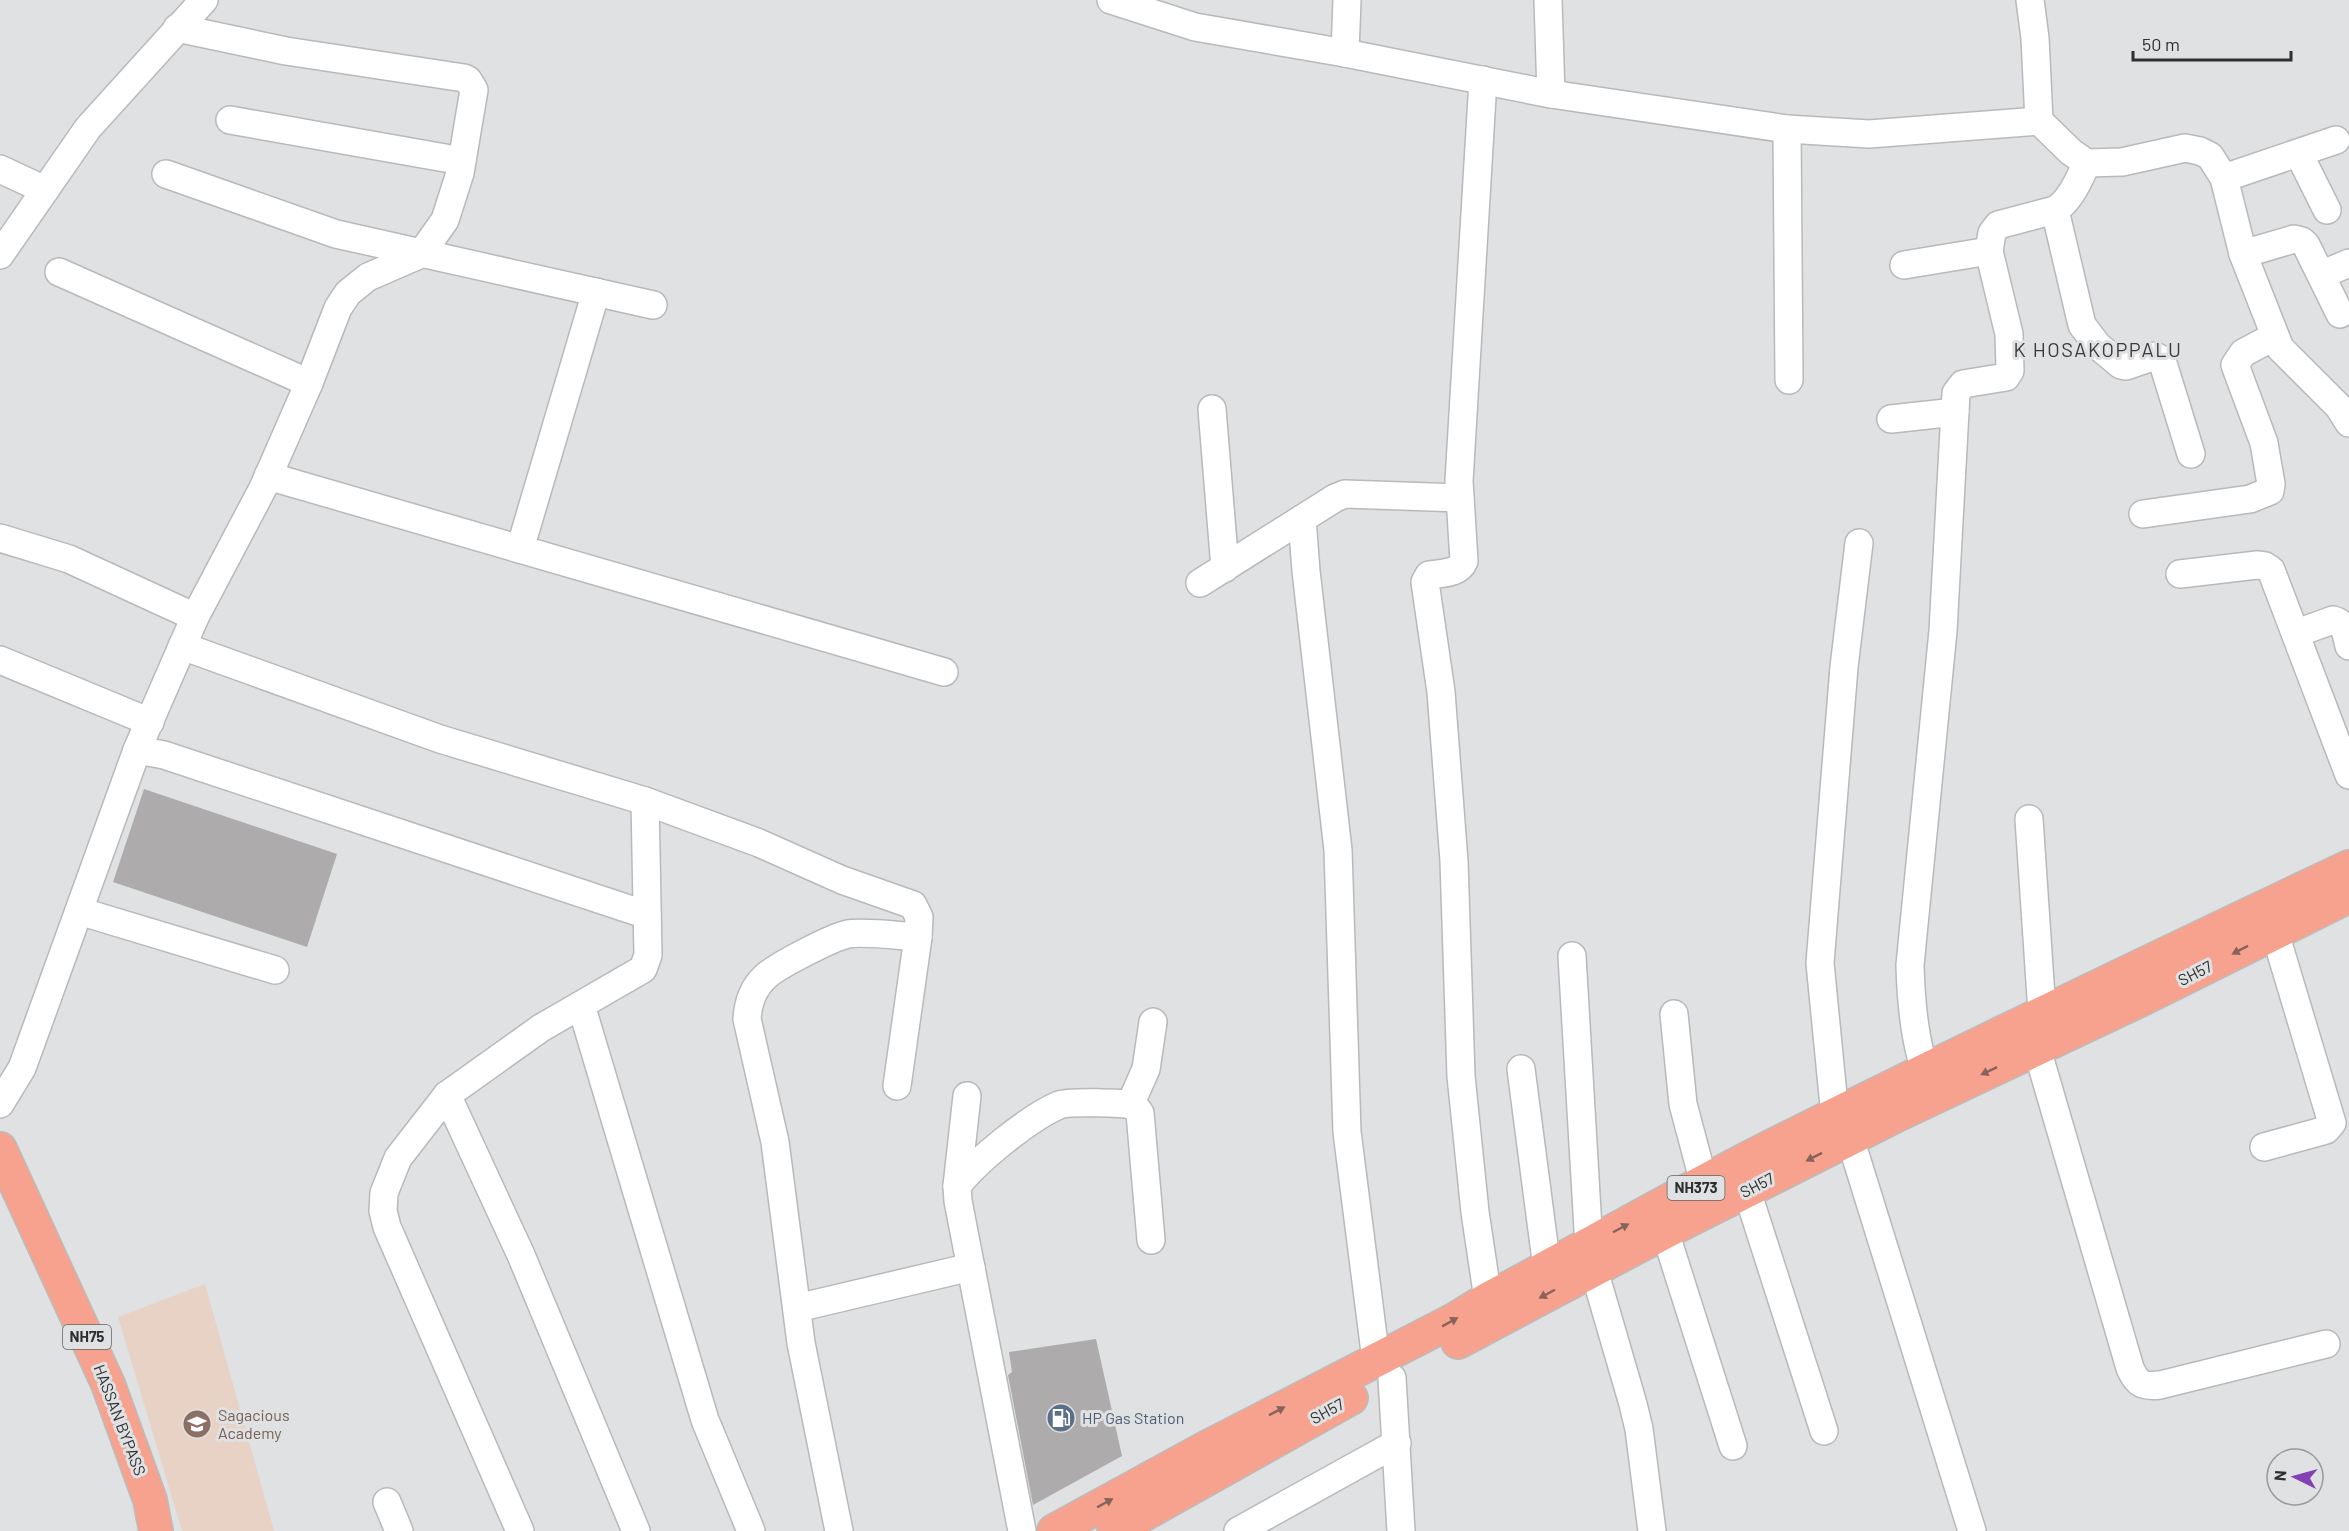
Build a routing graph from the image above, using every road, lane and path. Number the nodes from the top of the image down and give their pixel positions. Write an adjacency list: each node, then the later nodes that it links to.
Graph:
1 (204, 0): 6 (street)
2 (1112, 0): 7 (street)
3 (1347, 0): 7 (street)
4 (1548, 0): 9 (street)
5 (2031, 0): 11 (street)
6 (177, 28): 15 (street); 20 (street)
7 (1345, 53): 8 (street)
8 (1483, 80): 9 (street); 43 (street)
9 (1551, 94): 12 (street)
10 (230, 120): 15 (street)
11 (2039, 121): 12 (street); 16 (street)
12 (1787, 129): 35 (street)
13 (2336, 140): 14 (street)
14 (2299, 154): 19 (street); 22 (street)
15 (462, 161): 24 (street)
16 (2087, 163): 19 (street); 21 (street)
17 (0, 169): 20 (street)
18 (166, 174): 24 (street)
19 (2224, 178): 25 (street)
20 (45, 190): 26 (street)
21 (2055, 210): 23 (street); 41 (street)
22 (2327, 210)
23 (1989, 251): 28 (street); 39 (street)
24 (421, 254): 31 (street); 36 (street)
25 (2243, 254): 30 (street); 34 (street)
26 (0, 255)
27 (2349, 263): 30 (street)
28 (1904, 265)
29 (59, 272): 36 (street)
30 (2321, 274): 33 (street)
31 (596, 292): 32 (street); 48 (street)
32 (653, 305)
33 (2340, 314)
34 (2275, 336): 38 (street); 44 (street)
35 (1789, 380)
36 (309, 383): 42 (street)
37 (1212, 409): 49 (street)
38 (2346, 410)
39 (1955, 412): 40 (street); 77 (street)
40 (1891, 419)
41 (2191, 454)
42 (268, 476): 48 (street); 52 (street)
43 (1460, 498): 45 (street); 94 (street)
44 (2143, 514)
45 (1302, 519): 49 (street); 97 (street)
46 (0, 538): 52 (street)
47 (1859, 543): 83 (street)
48 (520, 549): 57 (street)
49 (1225, 568): 51 (street)
50 (2180, 574): 53 (street)
51 (1200, 583)
52 (195, 617): 55 (street)
53 (2297, 633): 54 (street); 60 (street)
54 (2348, 638)
55 (182, 646): 58 (street); 61 (street)
56 (0, 660): 58 (street)
57 (944, 672)
58 (150, 722): 59 (street)
59 (137, 750): 65 (street); 66 (street)
60 (2349, 775)
61 (645, 801): 66 (street); 68 (street)
62 (2029, 819): 72 (street)
63 (2349, 867): 72 (highway, NH373)
64 (2349, 896): 67 (highway, SH57 / NH373)
65 (79, 911): 70 (street); 81 (street)
66 (647, 915): 71 (street)
67 (2275, 933): 75 (highway, SH57 / NH373, one-way to 75); 84 (street)
68 (918, 937): 78 (street); 95 (street)
69 (1572, 956): 91 (street)
70 (275, 970)
71 (581, 1005): 79 (street); 106 (street)
72 (2042, 1011): 77 (highway, NH373)
73 (1674, 1014): 86 (street)
74 (1153, 1022): 82 (street)
75 (2037, 1049): 77 (highway, SH57 / NH373, one-way to 77); 96 (street)
76 (1521, 1069): 93 (street)
77 (1930, 1084): 83 (highway, NH373)
78 (897, 1086)
79 (447, 1095): 104 (street); 105 (street)
80 (967, 1096): 87 (street)
81 (0, 1104)
82 (1130, 1105): 87 (street); 90 (street)
83 (1843, 1127): 86 (highway, NH373); 88 (highway, SH57 / NH373, one-way to 88); 114 (street)
84 (2264, 1148)
85 (0, 1149): 102 (highway, HASSAN BYPASS / NH75)
86 (1704, 1183): 91 (highway, NH373, one-way to 86)
87 (957, 1186): 92 (street)
88 (1747, 1191): 89 (highway, SH57 / NH373); 98 (street)
89 (1665, 1232): 91 (highway, SH57 / NH373); 100 (street)
90 (1151, 1240)
91 (1591, 1258): 93 (highway, NH373); 97 (highway, SH57 / NH373, one-way to 97); 113 (street)
92 (971, 1267): 95 (street); 108 (street)
93 (1547, 1268): 94 (highway, NH373)
94 (1488, 1299): 97 (highway, NH373, one-way to 94)
95 (797, 1308): 107 (street)
96 (2326, 1344)
97 (1384, 1369): 99 (street); 109 (highway, NH373, one-way to 97); 110 (highway, SH57 / NH373)
98 (1824, 1431)
99 (1397, 1443): 111 (street); 112 (street)
100 (1733, 1446)
101 (387, 1502): 103 (street)
102 (156, 1531)
103 (399, 1531)
104 (520, 1531)
105 (636, 1531)
106 (751, 1531)
107 (839, 1531)
108 (1022, 1531)
109 (1053, 1531)
110 (1114, 1531)
111 (1238, 1531)
112 (1401, 1531)
113 (1652, 1531)
114 (1972, 1531)

